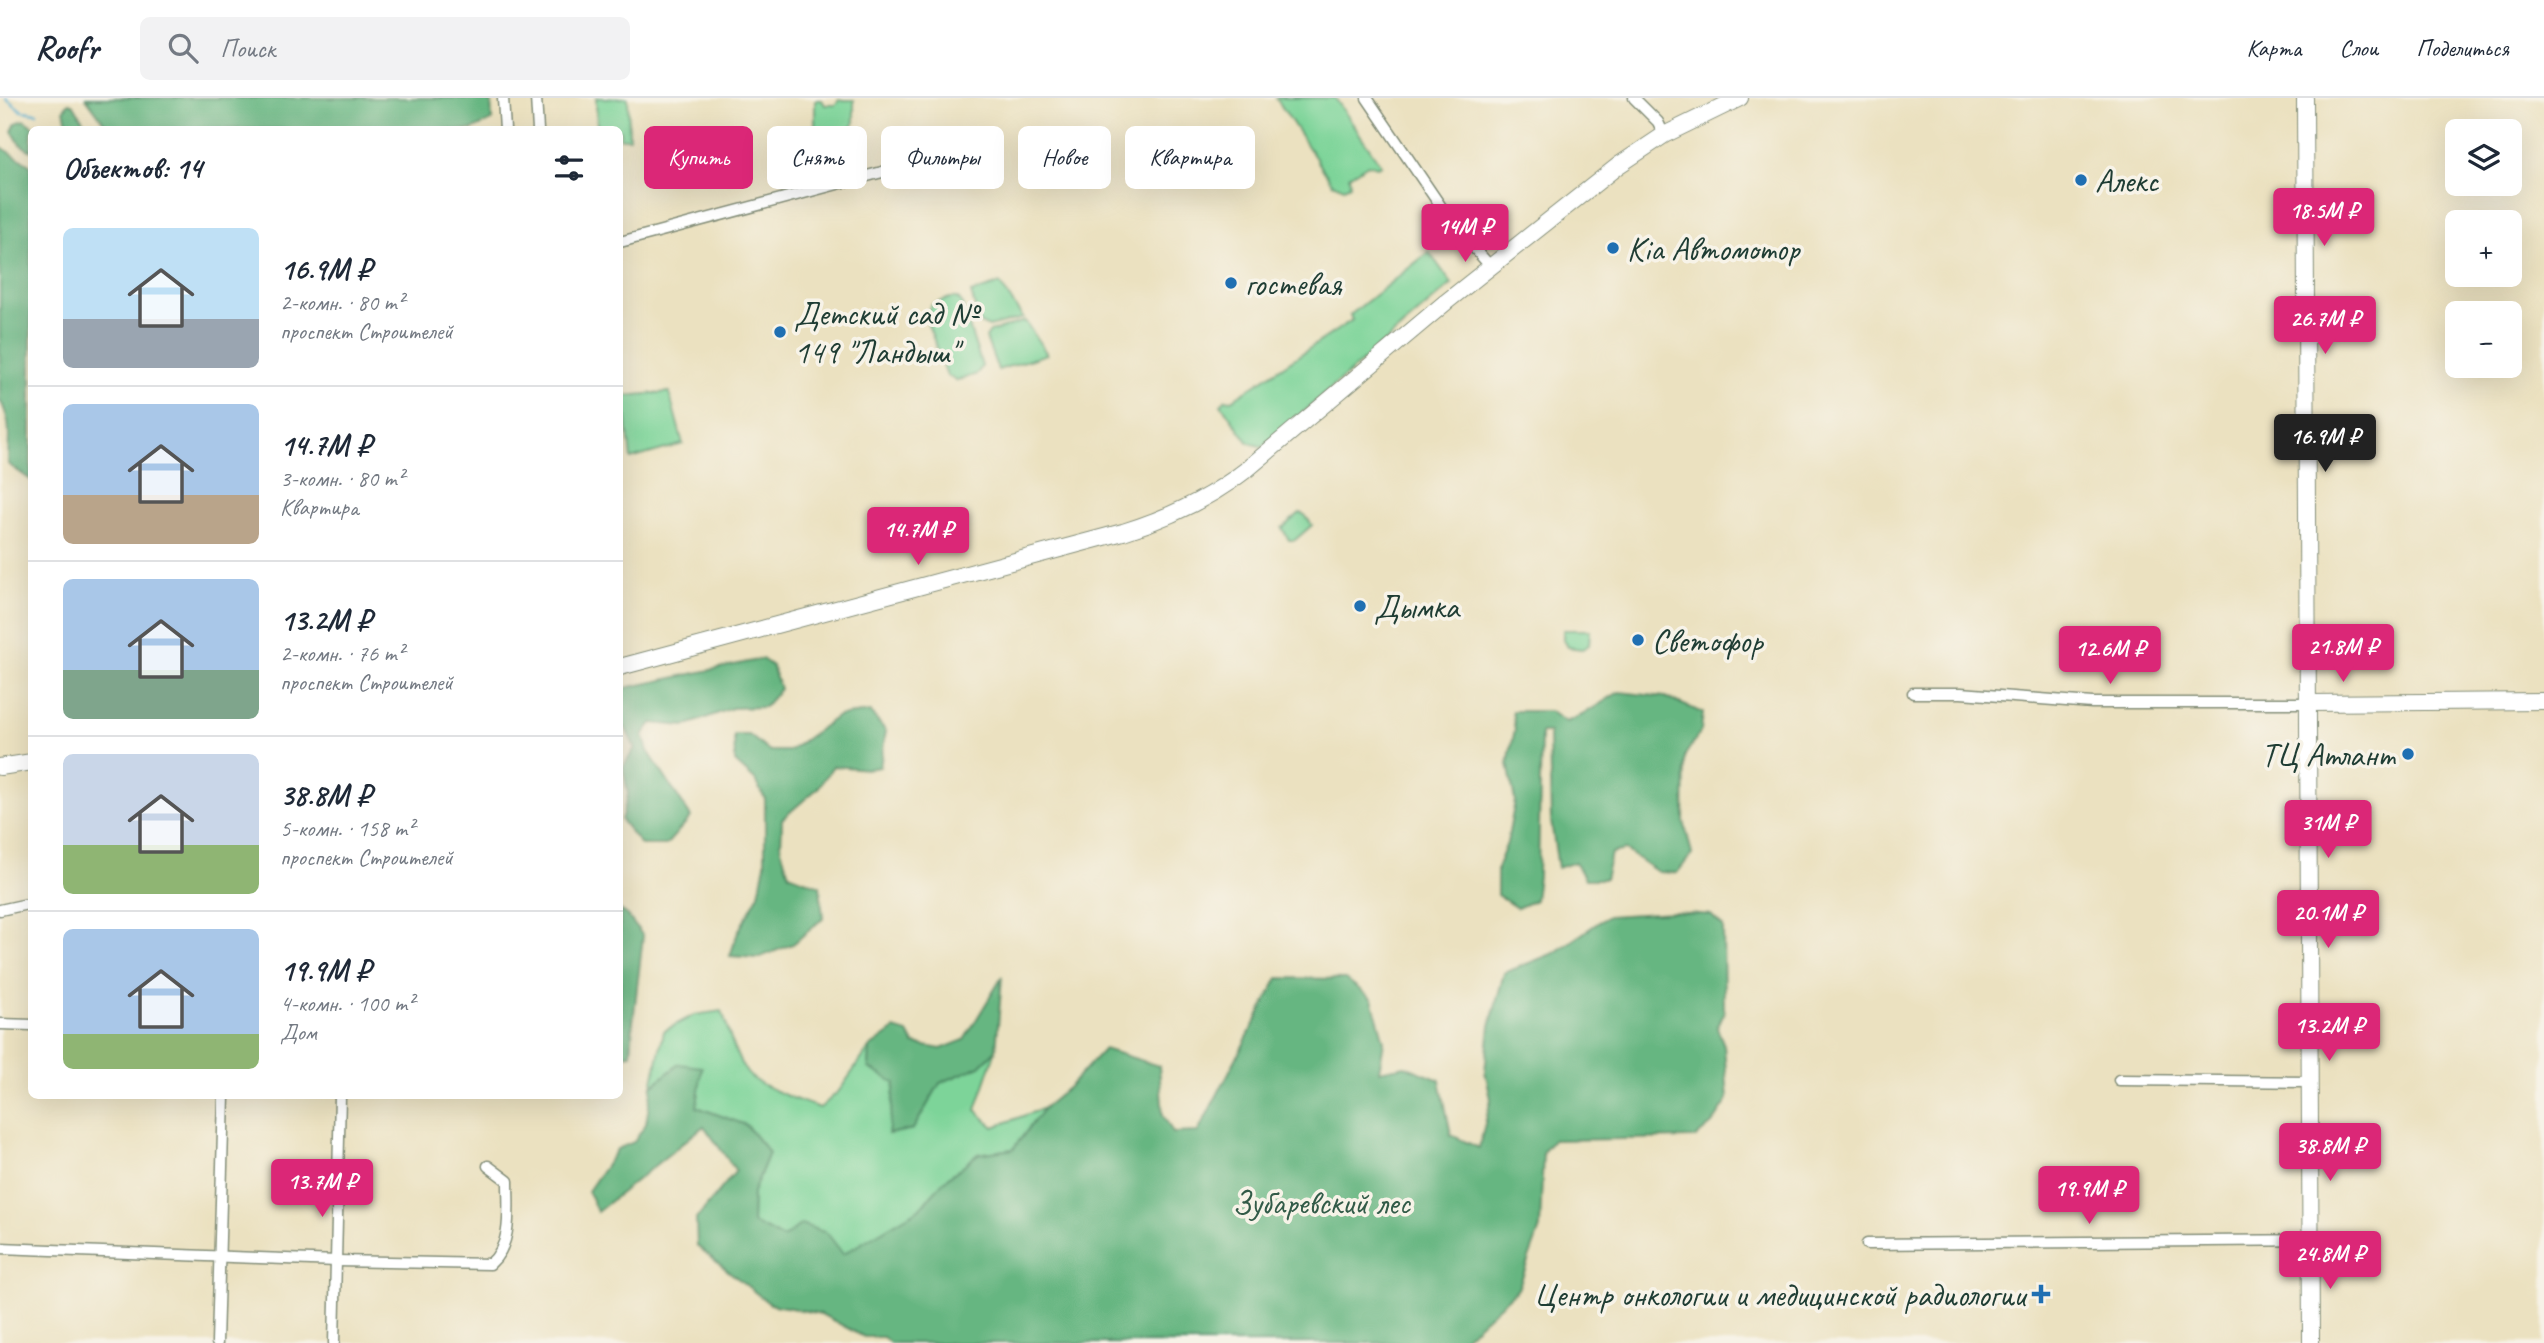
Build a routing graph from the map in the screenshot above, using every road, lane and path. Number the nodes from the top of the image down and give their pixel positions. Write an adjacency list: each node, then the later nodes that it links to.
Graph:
1 (503, 98): 7 (street)
2 (536, 98): 8 (street)
3 (1367, 98): 12 (street)
4 (1634, 98): 9 (street)
5 (1740, 98): 9 (main road)
6 (2305, 98): 16 (main road)
7 (505, 126)
8 (537, 126)
9 (1664, 135): 12 (main road)
10 (881, 172): 11 (street)
11 (623, 241)
12 (1491, 267): 13 (main road)
13 (623, 666)
14 (1913, 693): 16 (street)
15 (2544, 701): 16 (main road)
16 (2308, 703): 24 (main road)
17 (28, 763): 18 (main road)
18 (0, 767)
19 (28, 904): 20 (street)
20 (0, 910)
21 (0, 1024): 22 (street)
22 (28, 1025)
23 (2119, 1080): 24 (street)
24 (2310, 1082): 28 (main road)
25 (224, 1099): 31 (street)
26 (340, 1099): 32 (street)
27 (488, 1166): 32 (street)
28 (2311, 1240): 29 (street); 35 (main road)
29 (1867, 1244)
30 (0, 1248): 31 (street)
31 (219, 1255): 32 (street); 33 (street)
32 (337, 1261): 34 (street)
33 (217, 1343)
34 (334, 1343)
35 (2311, 1343)

